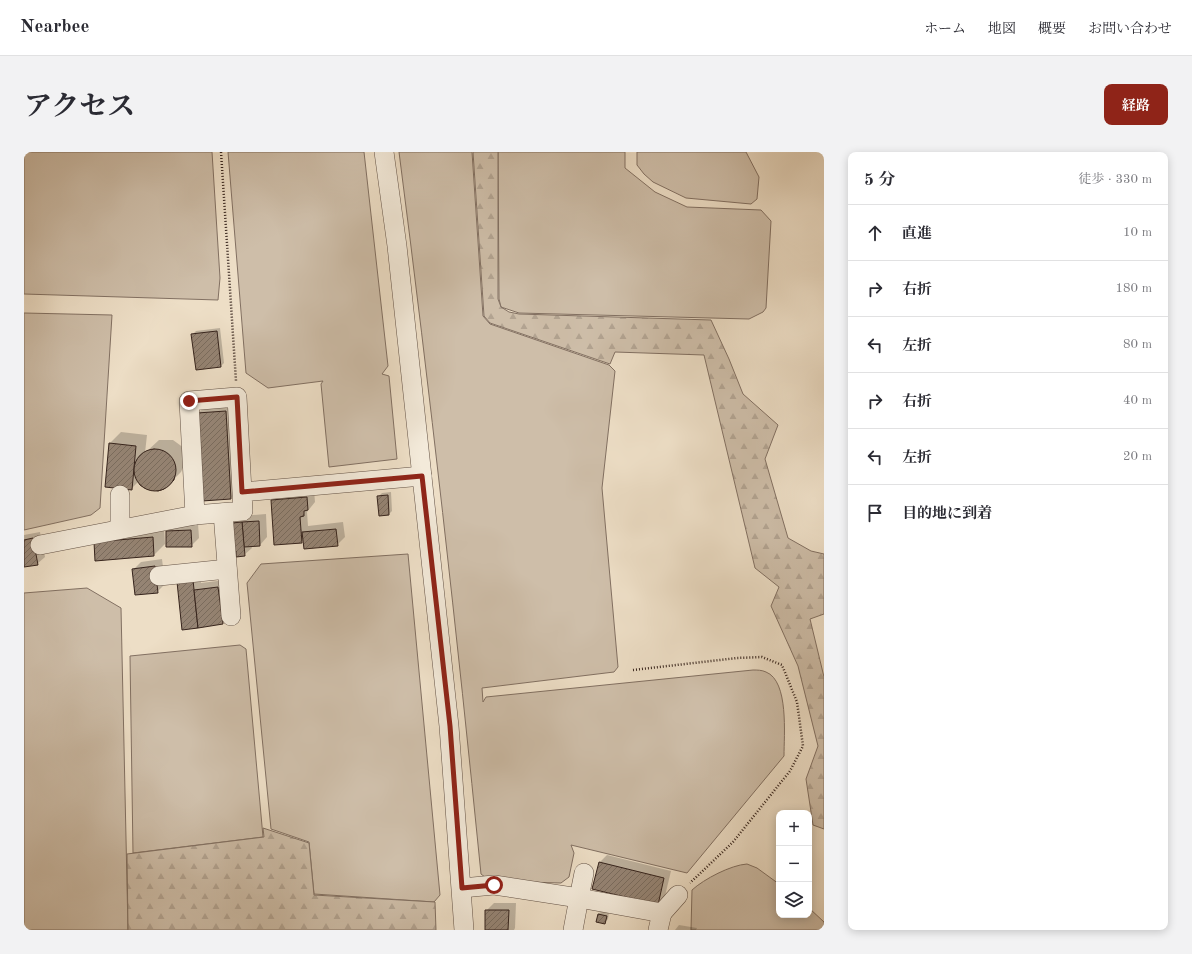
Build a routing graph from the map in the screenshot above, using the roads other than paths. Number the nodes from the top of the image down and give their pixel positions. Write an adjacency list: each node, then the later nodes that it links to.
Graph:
1 (384, 152): 2 (street)
2 (422, 476): 3 (street); 13 (street)
3 (242, 492): 5 (street); 6 (street)
4 (120, 495): 7 (street)
5 (223, 513): 6 (street); 9 (street)
6 (195, 514): 7 (street)
7 (120, 529): 8 (street)
8 (40, 545)
9 (227, 569): 10 (street); 11 (street)
10 (160, 576)
11 (232, 616)
12 (584, 872): 15 (street)
13 (462, 888): 15 (street); 17 (street)
14 (678, 895): 16 (street)
15 (579, 898): 16 (street); 18 (street)
16 (660, 921)
17 (464, 930)
18 (574, 930)

